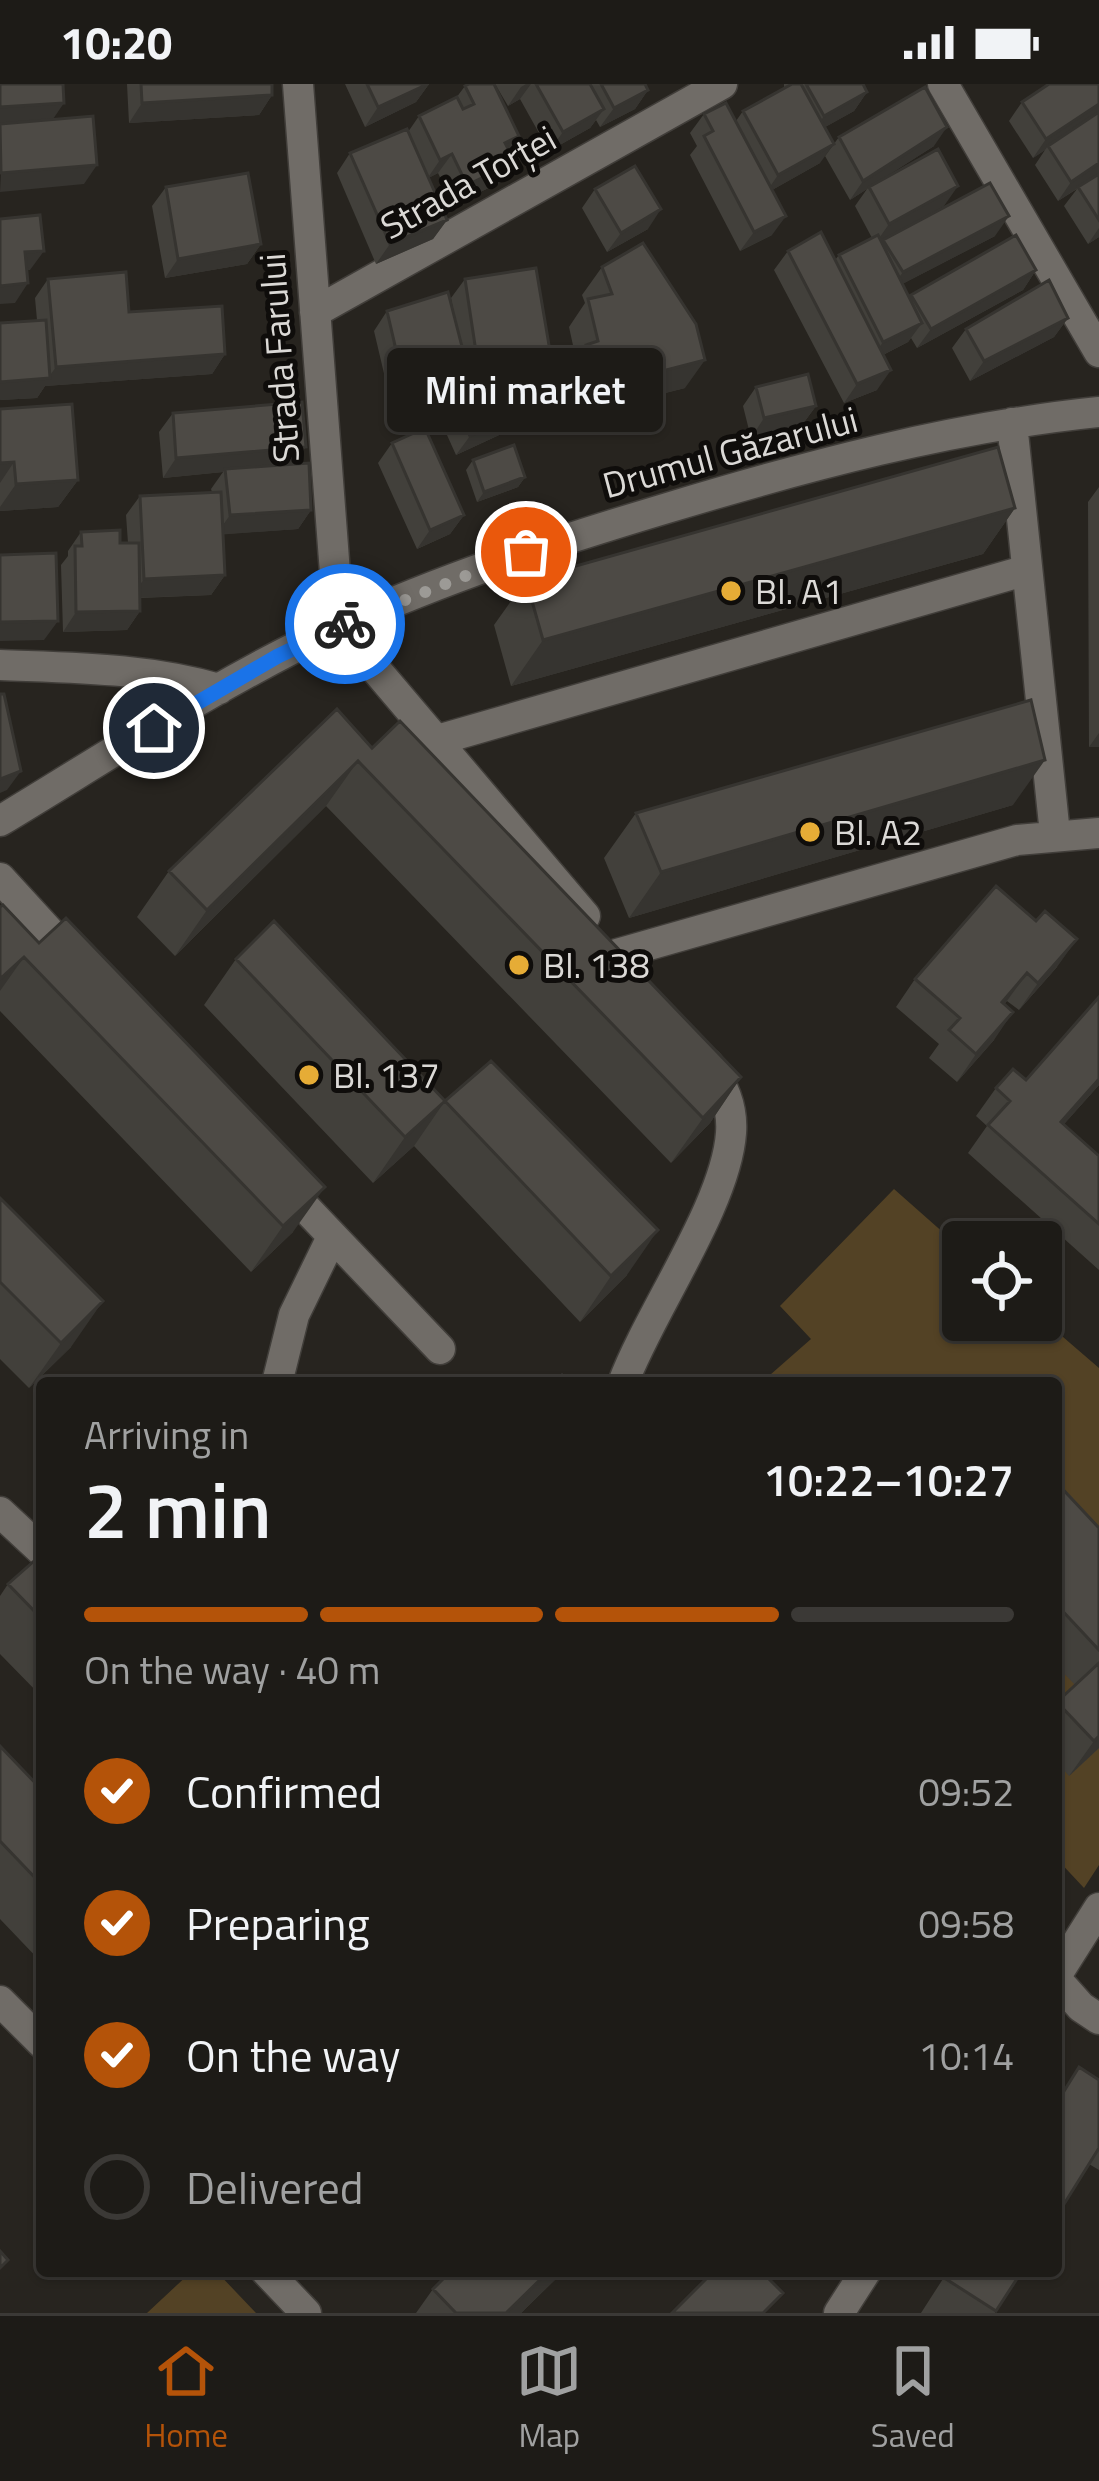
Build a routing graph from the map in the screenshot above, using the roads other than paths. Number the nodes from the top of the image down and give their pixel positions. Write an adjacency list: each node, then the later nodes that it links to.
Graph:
1 (298, 84): 4 (street, Strada Farului)
2 (722, 84): 4 (street, Strada Torței)
3 (943, 84): 5 (street)
4 (315, 312): 9 (street, Strada Farului)
5 (1099, 352)
6 (1099, 412): 7 (street, Drumul Găzarului)
7 (1012, 423): 8 (street); 9 (street, Drumul Găzarului)
8 (1028, 571): 12 (street); 15 (street)
9 (339, 626): 11 (street, Drumul Găzarului); 12 (street)
10 (0, 665): 11 (street)
11 (219, 689): 13 (street, Drumul Găzarului)
12 (434, 741): 17 (street)
13 (0, 821)
14 (1099, 833): 15 (street)
15 (1055, 834): 17 (street)
16 (0, 878): 19 (street)
17 (617, 954): 18 (street)
18 (644, 986)
19 (104, 990)
20 (694, 1045): 25 (street)
21 (256, 1154): 22 (street)
22 (332, 1237): 23 (street); 24 (street)
23 (440, 1349)
24 (278, 1377)
25 (625, 1377)
26 (0, 1512): 27 (street)
27 (36, 1545)
28 (1099, 1908): 29 (street)
29 (1062, 1967)
30 (1062, 1984): 32 (street)
31 (0, 2001): 33 (street)
32 (1099, 2019)
33 (36, 2037)
34 (272, 2277): 36 (street)
35 (862, 2277): 37 (street)
36 (306, 2313)
37 (839, 2313)

